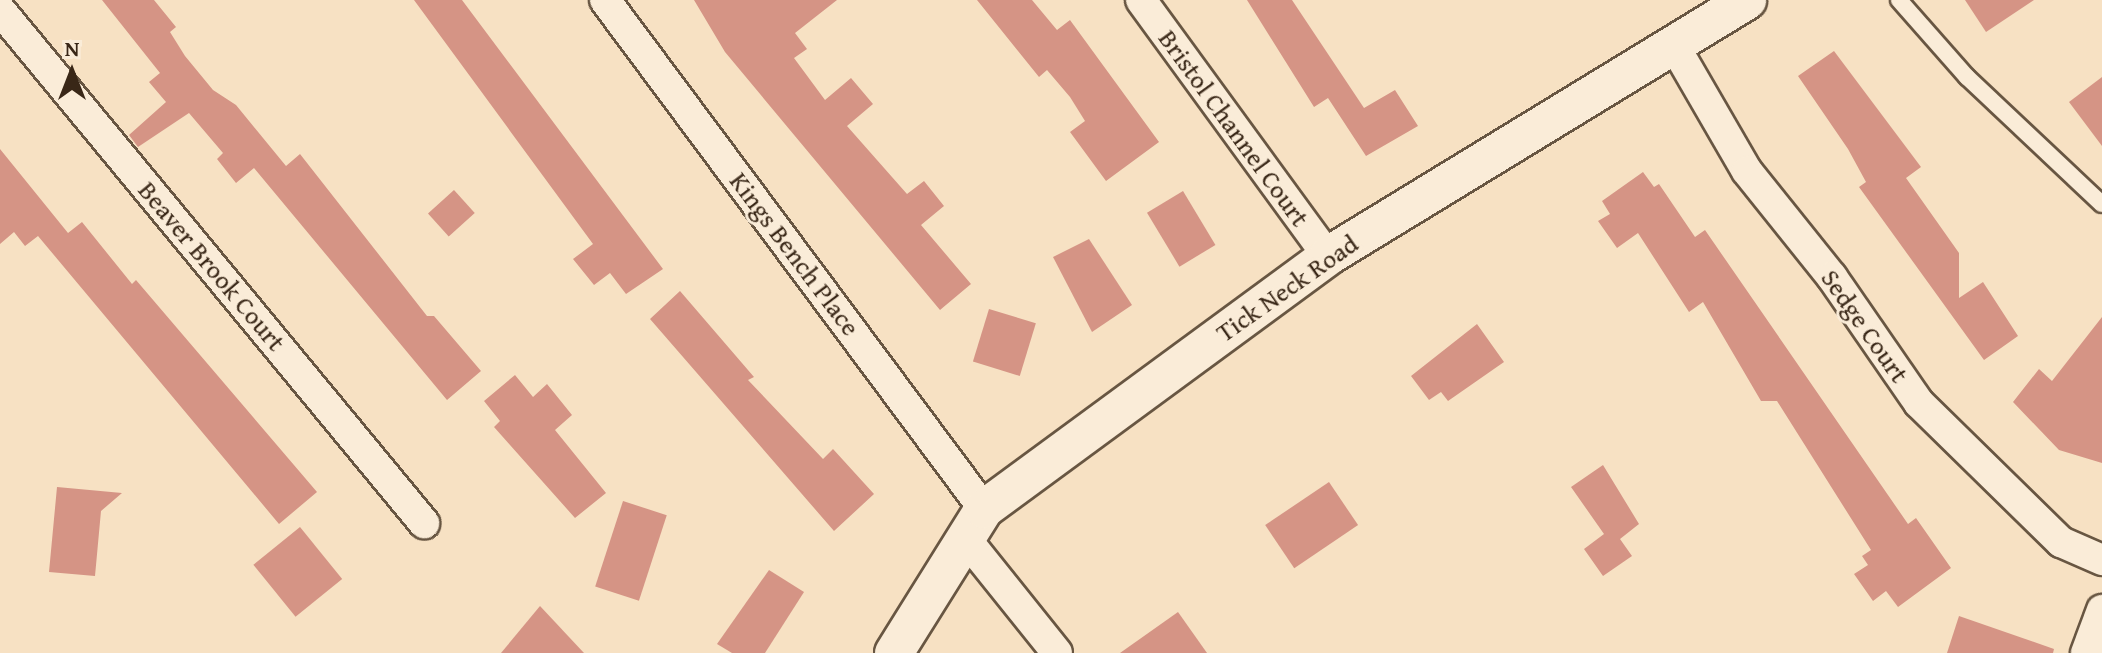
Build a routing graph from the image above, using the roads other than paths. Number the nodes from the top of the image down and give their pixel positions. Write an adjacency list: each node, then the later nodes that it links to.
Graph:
1 (605, 0): 10 (street, Kings Bench Place)
2 (1141, 0): 8 (street, Bristol Channel Court)
3 (1747, 0): 6 (street, Tick Neck Road)
4 (1899, 0): 7 (lane)
5 (0, 10): 9 (street, Beaver Brook Court)
6 (1675, 47): 8 (street, Tick Neck Road); 11 (street, Sedge Court)
7 (2102, 204)
8 (1328, 256): 10 (street, Tick Neck Road)
9 (424, 523)
10 (974, 524): 13 (street, Tick Neck Road); 14 (street, Kings Bench Place)
11 (2102, 560)
12 (2102, 610): 15 (street)
13 (894, 653)
14 (1057, 653)
15 (2086, 653)

